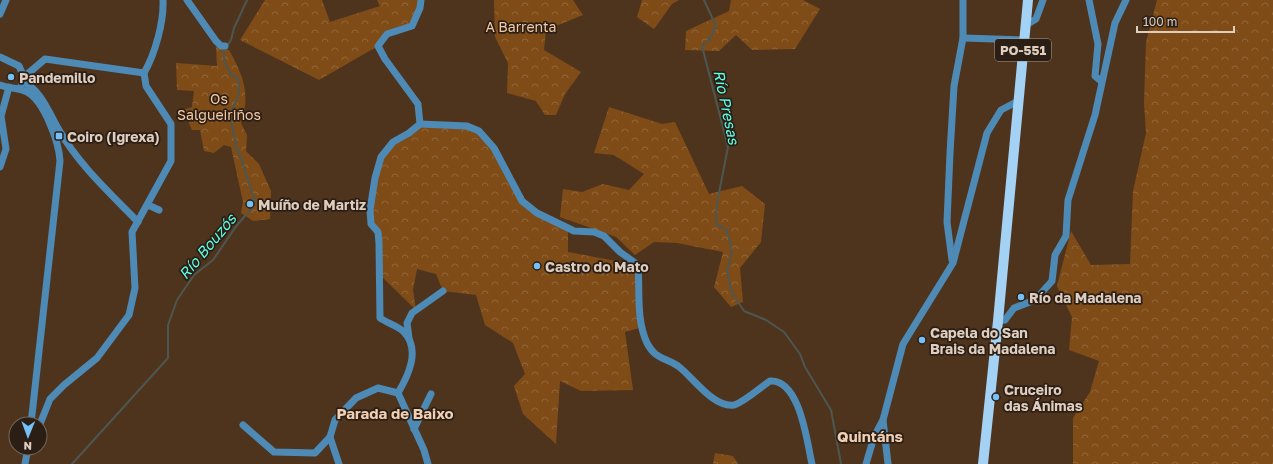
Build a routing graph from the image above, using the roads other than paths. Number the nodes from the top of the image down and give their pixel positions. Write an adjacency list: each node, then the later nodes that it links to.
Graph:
1 (6, 0): 10 (street)
2 (163, 0): 16 (street)
3 (187, 0): 14 (street)
4 (421, 0): 22 (street)
5 (963, 0): 12 (street)
6 (1089, 0): 17 (street)
7 (1126, 0): 17 (street)
8 (1042, 2): 9 (street); 11 (street)
9 (1029, 6): 11 (main road, PO-551)
10 (0, 14)
11 (1029, 23): 13 (main road, PO-551)
12 (963, 38): 13 (street); 27 (street)
13 (1024, 40): 21 (main road, PO-551)
14 (225, 46)
15 (0, 57): 18 (street)
16 (144, 73): 18 (street); 24 (street)
17 (1101, 81): 29 (street)
18 (22, 83): 20 (street); 26 (street); 33 (street)
19 (0, 85): 20 (street)
20 (9, 87): 23 (street)
21 (1018, 101): 27 (street); 29 (main road, PO-551)
22 (420, 124): 30 (street); 41 (street)
23 (0, 167)
24 (148, 205): 25 (street); 26 (street)
25 (159, 210)
26 (138, 222): 34 (street)
27 (953, 263): 35 (street)
28 (443, 291): 30 (street)
29 (998, 321): 44 (main road, PO-551)
30 (409, 338): 31 (street)
31 (398, 393): 37 (street); 38 (street)
32 (431, 394): 37 (street)
33 (32, 416)
34 (43, 416)
35 (883, 420): 42 (street); 43 (street)
36 (243, 425): 38 (street)
37 (414, 429): 40 (street)
38 (330, 437): 39 (street)
39 (339, 464)
40 (428, 464)
41 (812, 464)
42 (866, 464)
43 (888, 464)
44 (982, 464)

